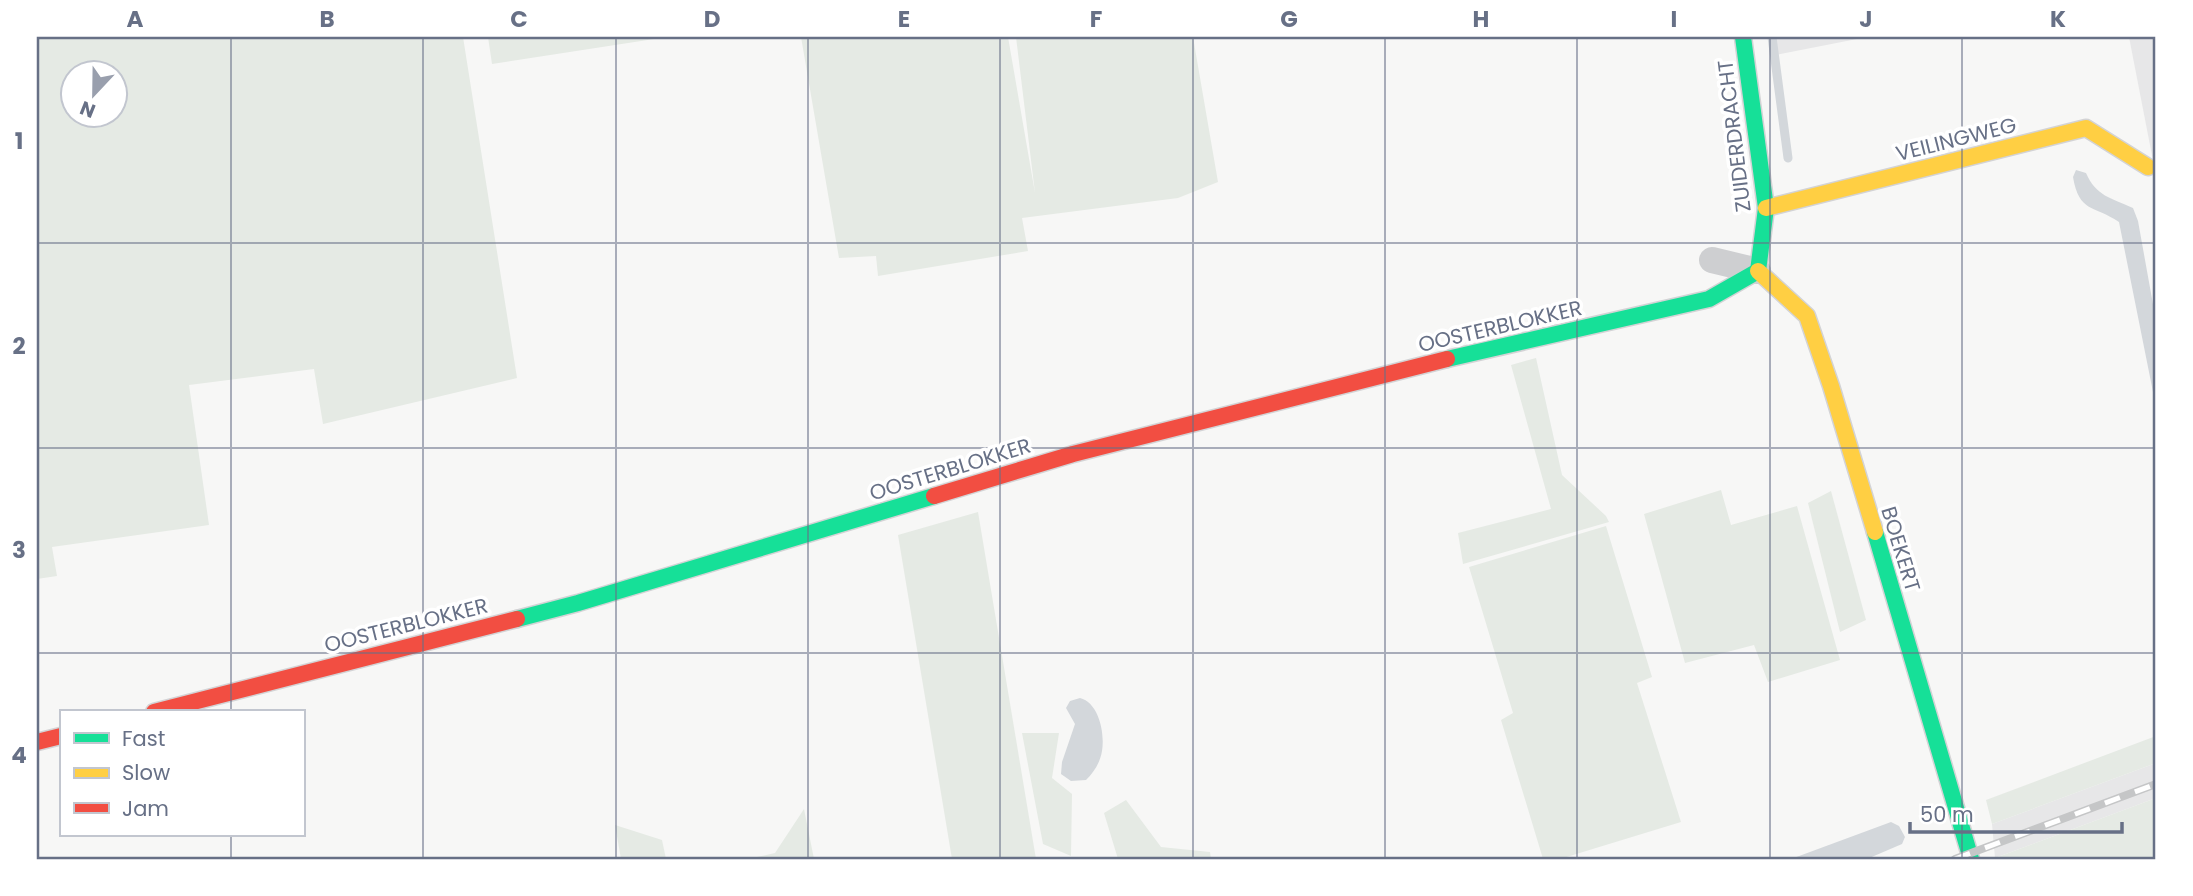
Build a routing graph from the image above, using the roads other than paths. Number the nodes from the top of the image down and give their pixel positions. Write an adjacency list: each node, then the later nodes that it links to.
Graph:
1 (1743, 37): 3 (street, ZUIDERDRACHT)
2 (2148, 167): 3 (street, VEILINGWEG)
3 (1766, 208): 5 (street, ZUIDERDRACHT)
4 (1712, 260): 5 (street)
5 (1758, 271): 6 (street, OOSTERBLOKKER); 9 (street, BOEKERT)
6 (162, 710)
7 (60, 736): 8 (street)
8 (37, 742)
9 (1971, 859)

